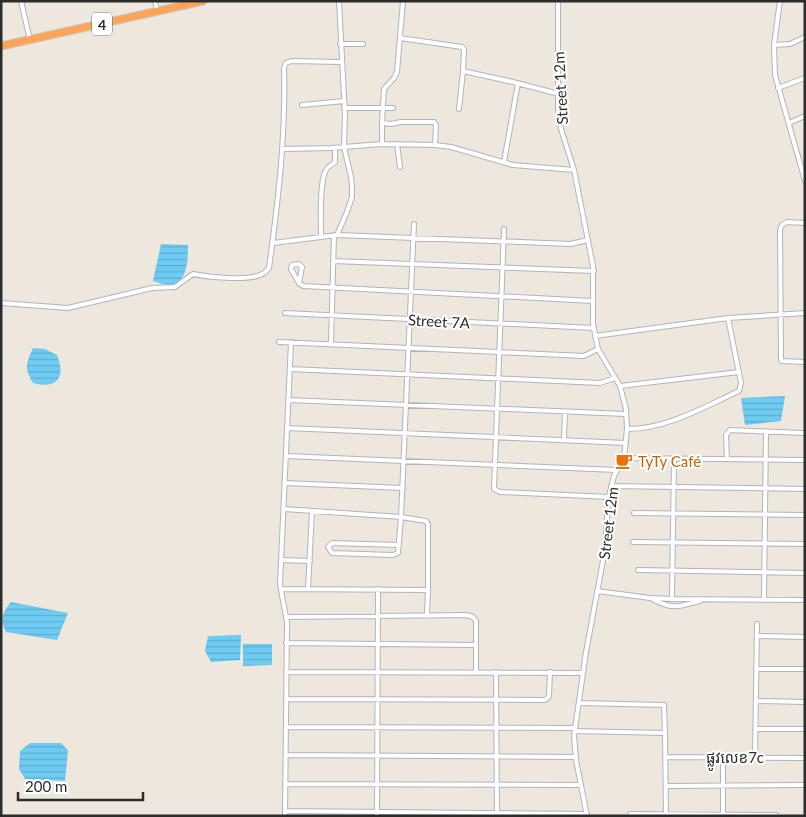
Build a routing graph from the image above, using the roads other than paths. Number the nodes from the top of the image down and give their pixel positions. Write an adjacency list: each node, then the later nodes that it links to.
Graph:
1 (21, 1): 11 (street)
2 (155, 1): 8 (street)
3 (203, 1): 8 (highway, 4)
4 (338, 1): 12 (street)
5 (403, 1): 10 (street)
6 (558, 1): 21 (street, Street 12m)
7 (780, 1): 14 (street)
8 (157, 12): 11 (highway, 4)
9 (805, 37): 14 (street)
10 (400, 38): 17 (street); 25 (street)
11 (30, 40): 15 (highway, 4)
12 (340, 44): 13 (street); 16 (street)
13 (363, 44)
14 (774, 45): 20 (street)
15 (1, 46)
16 (341, 62): 22 (street); 36 (street)
17 (464, 71): 19 (street); 27 (street)
18 (805, 78): 20 (street)
19 (518, 83): 21 (street); 39 (street)
20 (778, 88): 30 (street)
21 (559, 94): 41 (street, Street 12m)
22 (344, 101): 23 (street); 24 (street)
23 (302, 105)
24 (344, 108): 25 (street); 34 (street)
25 (383, 108): 26 (street); 29 (street)
26 (393, 108)
27 (459, 109)
28 (805, 116): 30 (street)
29 (382, 123): 31 (street); 33 (street)
30 (789, 124): 38 (street)
31 (382, 144): 32 (street); 34 (street)
32 (397, 144): 33 (street); 40 (street)
33 (435, 145): 39 (street)
34 (344, 147): 35 (street); 46 (street)
35 (335, 148): 36 (street); 47 (street)
36 (282, 149): 51 (street)
37 (805, 155): 38 (street)
38 (798, 157): 42 (street)
39 (504, 162): 41 (street)
40 (400, 167)
41 (574, 170): 49 (street, Street 12m)
42 (805, 181)
43 (414, 224): 48 (street)
44 (805, 224): 64 (street)
45 (504, 228): 50 (street)
46 (336, 235): 47 (street); 48 (street); 52 (street)
47 (321, 237): 51 (street)
48 (413, 238): 50 (street); 53 (street)
49 (588, 240): 50 (street); 55 (street, Street 12m)
50 (504, 241): 54 (street)
51 (273, 243): 61 (street)
52 (333, 261): 53 (street); 57 (street)
53 (412, 264): 54 (street); 58 (street)
54 (503, 268): 55 (street); 59 (street)
55 (594, 272): 60 (street, Street 12m)
56 (299, 283): 56 (street); 57 (street)
57 (332, 288): 58 (street); 65 (street)
58 (411, 292): 59 (street); 67 (street)
59 (502, 296): 60 (street); 68 (street)
60 (593, 301): 69 (street, Street 12m)
61 (1, 303)
62 (285, 313): 65 (street, Street 7A)
63 (805, 313): 64 (street)
64 (781, 315): 66 (street); 77 (street)
65 (332, 316): 67 (street, Street 7A); 73 (street)
66 (728, 318): 70 (street); 79 (street)
67 (410, 320): 68 (street, Street 7A); 74 (street)
68 (500, 324): 69 (street, Street 7A); 76 (street)
69 (594, 328): 70 (street, Street 12m)
70 (595, 336): 75 (street, Street 12m)
71 (279, 342): 72 (street)
72 (291, 342): 73 (street); 78 (street)
73 (331, 343): 74 (street)
74 (409, 347): 76 (street); 80 (street)
75 (598, 349): 76 (street); 81 (street, Street 12m)
76 (499, 352): 82 (street)
77 (805, 362)
78 (290, 369): 80 (street); 84 (street)
79 (739, 372): 83 (street); 90 (street)
80 (408, 375): 82 (street); 85 (street)
81 (615, 378): 82 (street); 83 (street, Street 12m)
82 (498, 379): 86 (street)
83 (620, 386): 88 (street, Street 12m)
84 (288, 400): 85 (street); 89 (street)
85 (406, 405): 86 (street); 92 (street)
86 (497, 409): 87 (street); 94 (street)
87 (565, 412): 88 (street); 95 (street)
88 (626, 414): 90 (street, Street 12m)
89 (287, 428): 92 (street); 97 (street)
90 (627, 429): 96 (street, Street 12m)
91 (766, 432): 93 (street); 100 (street); 101 (street)
92 (405, 433): 94 (street); 103 (street)
93 (803, 433)
94 (496, 437): 95 (street); 104 (street)
95 (564, 440): 96 (street)
96 (626, 443): 98 (street, Street 12m)
97 (286, 456): 103 (street); 106 (street)
98 (624, 458): 99 (street); 105 (street, Street 12m)
99 (674, 459): 100 (street); 108 (street)
100 (727, 459): 101 (street)
101 (766, 460): 102 (street); 110 (street)
102 (805, 460)
103 (404, 461): 104 (street); 109 (street)
104 (495, 465): 105 (street); 112 (street)
105 (617, 470): 107 (street, Street 12m)
106 (285, 483): 109 (street); 113 (street)
107 (611, 486): 108 (street); 112 (street, Street 12m)
108 (674, 487): 110 (street); 116 (street)
109 (403, 488): 119 (street)
110 (765, 488): 111 (street); 117 (street)
111 (805, 489)
112 (609, 497): 135 (street, Street 12m)
113 (284, 509): 114 (street); 125 (street)
114 (312, 511): 119 (street); 126 (street)
115 (634, 513): 116 (street)
116 (674, 514): 117 (street); 121 (street)
117 (765, 515): 118 (street); 122 (street)
118 (805, 515)
119 (401, 517): 124 (street); 134 (street)
120 (633, 542): 121 (street)
121 (673, 543): 122 (street); 128 (street)
122 (765, 544): 123 (street); 129 (street)
123 (805, 544)
124 (399, 545): 124 (street)
125 (281, 560): 126 (street); 131 (street)
126 (310, 561): 132 (street)
127 (638, 570): 128 (street)
128 (673, 570): 129 (street); 137 (street)
129 (764, 572): 130 (street); 139 (street)
130 (805, 572)
131 (281, 589): 132 (street); 143 (street)
132 (308, 589): 133 (street)
133 (378, 589): 134 (street); 141 (street)
134 (428, 590): 142 (street)
135 (597, 591): 136 (street); 157 (street, Street 12m)
136 (650, 598): 137 (street); 138 (street)
137 (672, 599): 138 (street)
138 (704, 599): 139 (street)
139 (764, 599): 140 (street)
140 (805, 600)
141 (378, 616): 142 (street); 143 (street); 148 (street)
142 (427, 616): 149 (street)
143 (286, 617): 147 (street)
144 (757, 624): 145 (street)
145 (757, 636): 146 (street); 150 (street)
146 (805, 637)
147 (286, 642): 148 (street); 152 (street)
148 (378, 644): 149 (street); 153 (street)
149 (475, 645): 154 (street)
150 (756, 669): 151 (street); 161 (street)
151 (805, 670)
152 (286, 672): 153 (street); 158 (street)
153 (377, 672): 154 (street); 159 (street)
154 (476, 672): 155 (street)
155 (496, 672): 156 (street); 160 (street)
156 (550, 672): 157 (street); 160 (street)
157 (583, 673): 163 (street, Street 12m)
158 (286, 699): 159 (street); 164 (street)
159 (377, 700): 160 (street); 165 (street)
160 (496, 701): 166 (street)
161 (756, 701): 162 (street); 167 (street)
162 (805, 702)
163 (579, 703): 169 (street, Street 12m); 170 (street)
164 (286, 727): 165 (street); 171 (street)
165 (377, 727): 166 (street); 172 (street)
166 (496, 728): 169 (street); 173 (street)
167 (755, 729): 168 (street); 177 (street)
168 (805, 729)
169 (575, 730): 170 (street); 174 (street, Street 12m)
170 (665, 732): 175 (street)
171 (286, 755): 172 (street); 179 (street)
172 (377, 756): 173 (street); 180 (street)
173 (496, 756): 174 (street); 181 (street)
174 (575, 757): 182 (street, Street 12m)
175 (666, 757): 176 (street, ផ្លូវលេខ7c); 184 (street)
176 (723, 757): 177 (street, ផ្លូវលេខ7c); 185 (street)
177 (755, 758): 178 (street, ផ្លូវលេខ7c)
178 (805, 758)
179 (285, 784): 180 (street); 186 (street)
180 (377, 784): 181 (street); 187 (street)
181 (496, 784): 182 (street); 188 (street)
182 (581, 785): 190 (street, Street 12m)
183 (805, 785): 185 (street)
184 (666, 786): 185 (street); 191 (street)
185 (723, 786): 192 (street)
186 (285, 813): 187 (street)
187 (377, 814): 188 (street)
188 (497, 814): 190 (street)
189 (630, 814): 191 (street)
190 (587, 815)
191 (666, 815): 192 (street)
192 (723, 815): 193 (street)
193 (776, 815)

